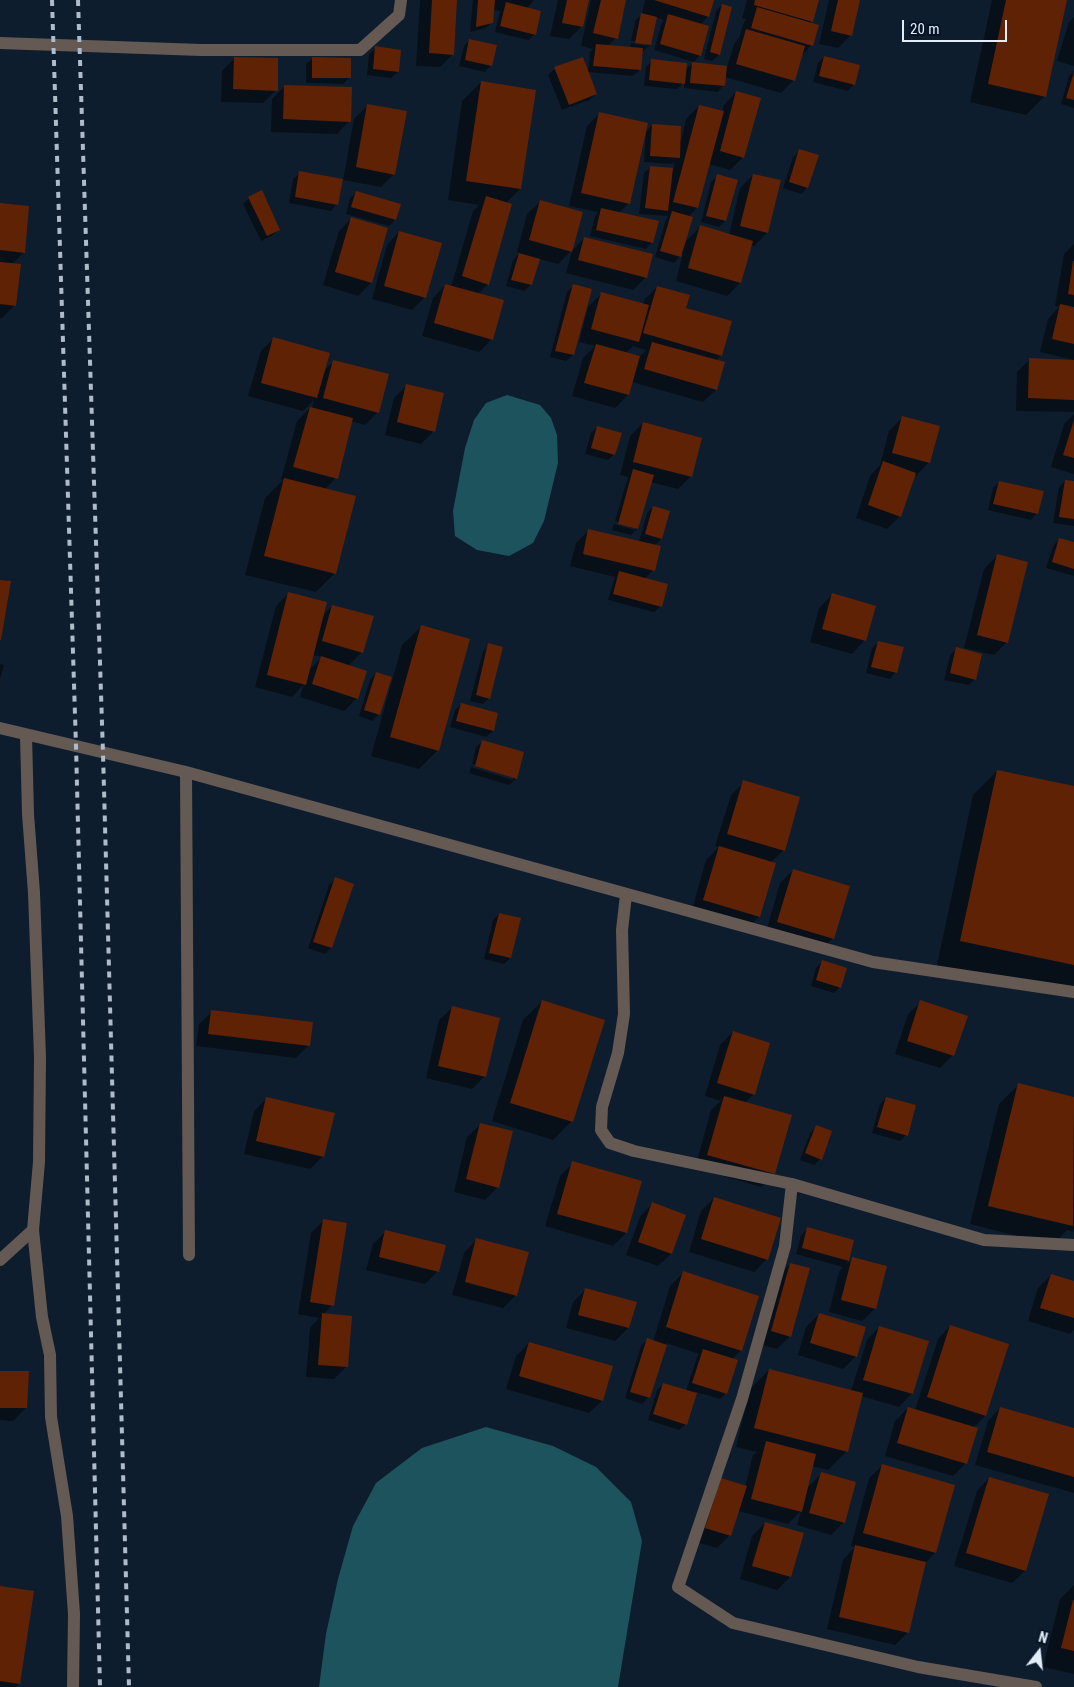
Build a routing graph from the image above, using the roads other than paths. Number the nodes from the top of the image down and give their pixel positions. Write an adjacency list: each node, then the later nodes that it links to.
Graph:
1 (401, 0): 2 (street)
2 (0, 43)
3 (0, 728): 4 (street)
4 (26, 735): 5 (street); 9 (street)
5 (186, 772): 6 (street); 11 (street)
6 (626, 894): 7 (street); 8 (street)
7 (1074, 992)
8 (792, 1184): 10 (street); 14 (street)
9 (33, 1230): 12 (street); 13 (street)
10 (1074, 1245)
11 (189, 1255)
12 (0, 1260)
13 (73, 1687)
14 (1036, 1687)

